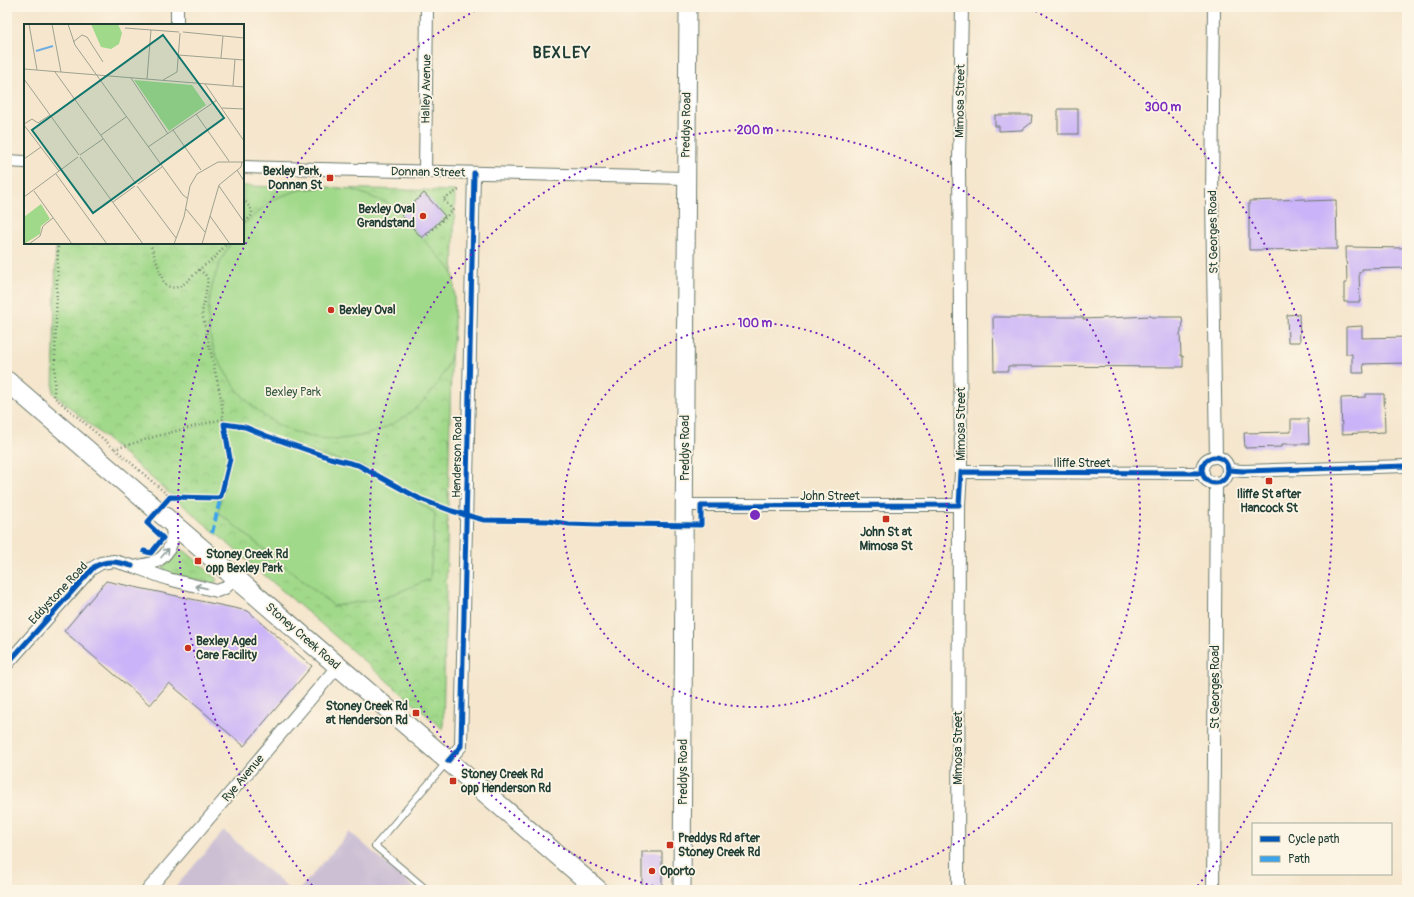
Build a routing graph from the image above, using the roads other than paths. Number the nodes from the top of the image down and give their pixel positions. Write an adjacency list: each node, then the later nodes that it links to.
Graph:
1 (178, 7): 6 (street)
2 (427, 7): 10 (street, Halley Avenue)
3 (688, 7): 12 (main road, Preddys Road)
4 (962, 7): 17 (street, Mimosa Street)
5 (1214, 7): 14 (street, St Georges Road)
6 (177, 24)
7 (7, 161): 8 (street)
8 (24, 162)
9 (244, 167): 10 (street, Donnan Street)
10 (425, 172): 11 (street, Donnan Street)
11 (474, 173): 12 (street, Donnan Street); 27 (street, Henderson Road)
12 (686, 178): 20 (main road, Preddys Road)
13 (7, 381): 22 (main road, Stoney Creek Road)
14 (1216, 457): 16 (street); 18 (street)
15 (1407, 466): 16 (street)
16 (1229, 470): 19 (street)
17 (961, 472): 18 (street, Iliffe Street); 21 (street, Mimosa Street)
18 (1202, 473): 19 (street)
19 (1216, 483): 33 (street, St Georges Road)
20 (685, 505): 21 (street, John Street); 31 (main road, Preddys Road)
21 (959, 505): 32 (street, Mimosa Street)
22 (170, 522): 23 (street, Eddystone Road, one-way to 22); 24 (main road, Stoney Creek Road)
23 (135, 567): 24 (street, Eddystone Road, one-way to 23); 25 (street, Eddystone Road)
24 (235, 577): 26 (main road, Stoney Creek Road)
25 (7, 664)
26 (338, 666): 27 (main road, Stoney Creek Road); 28 (street, Rye Avenue)
27 (448, 761): 29 (lane); 30 (main road, Stoney Creek Road)
28 (148, 890)
29 (427, 890)
30 (598, 890)
31 (682, 890)
32 (958, 890)
33 (1213, 890)

